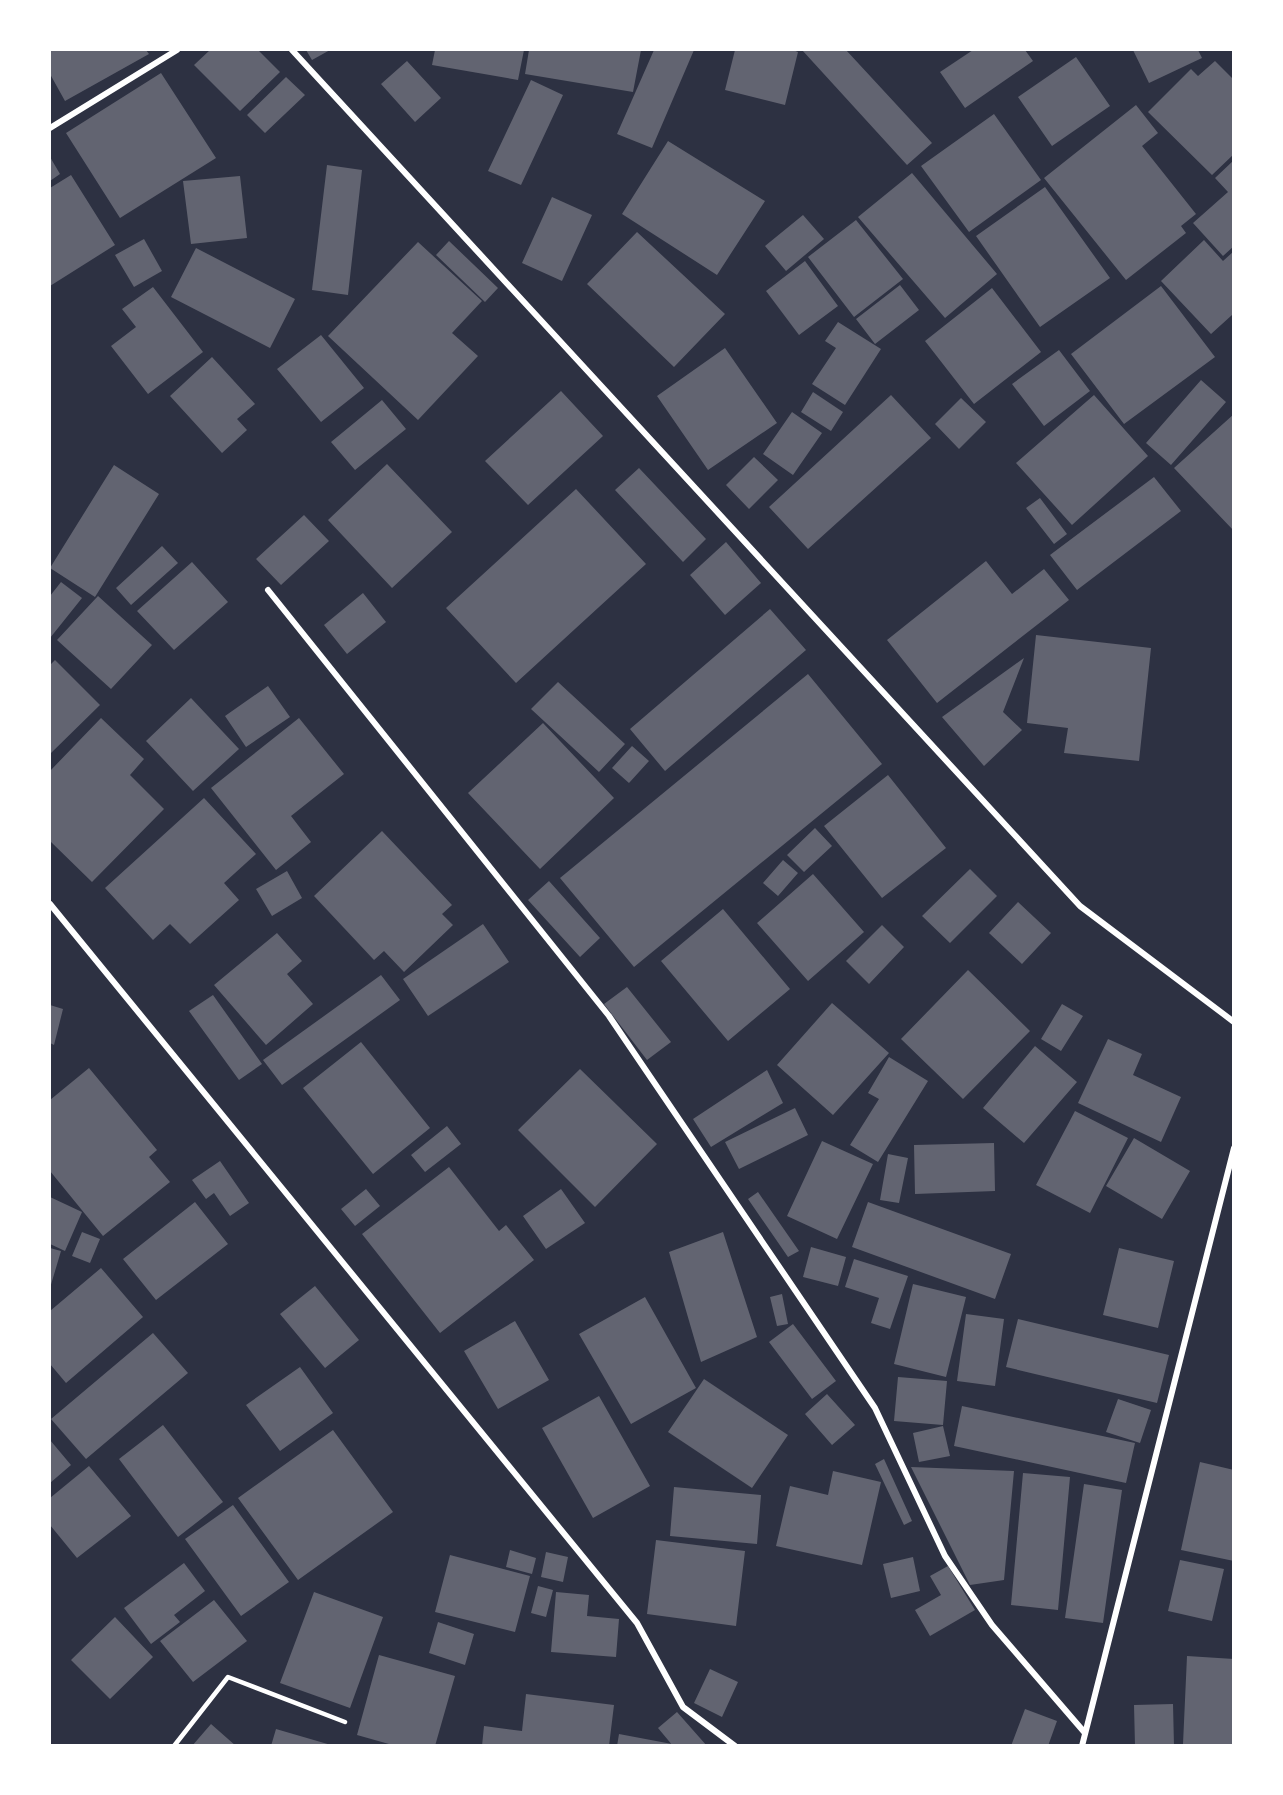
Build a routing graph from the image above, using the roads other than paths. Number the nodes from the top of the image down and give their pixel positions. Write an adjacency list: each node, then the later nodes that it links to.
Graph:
1 (177, 50): 3 (street)
2 (291, 50): 6 (street)
3 (50, 128)
4 (268, 590): 9 (street)
5 (50, 904): 11 (street)
6 (1233, 1022)
7 (1233, 1148): 9 (street)
8 (345, 1722): 10 (lane)
9 (1085, 1733): 12 (street)
10 (174, 1746)
11 (735, 1746)
12 (1082, 1746)

